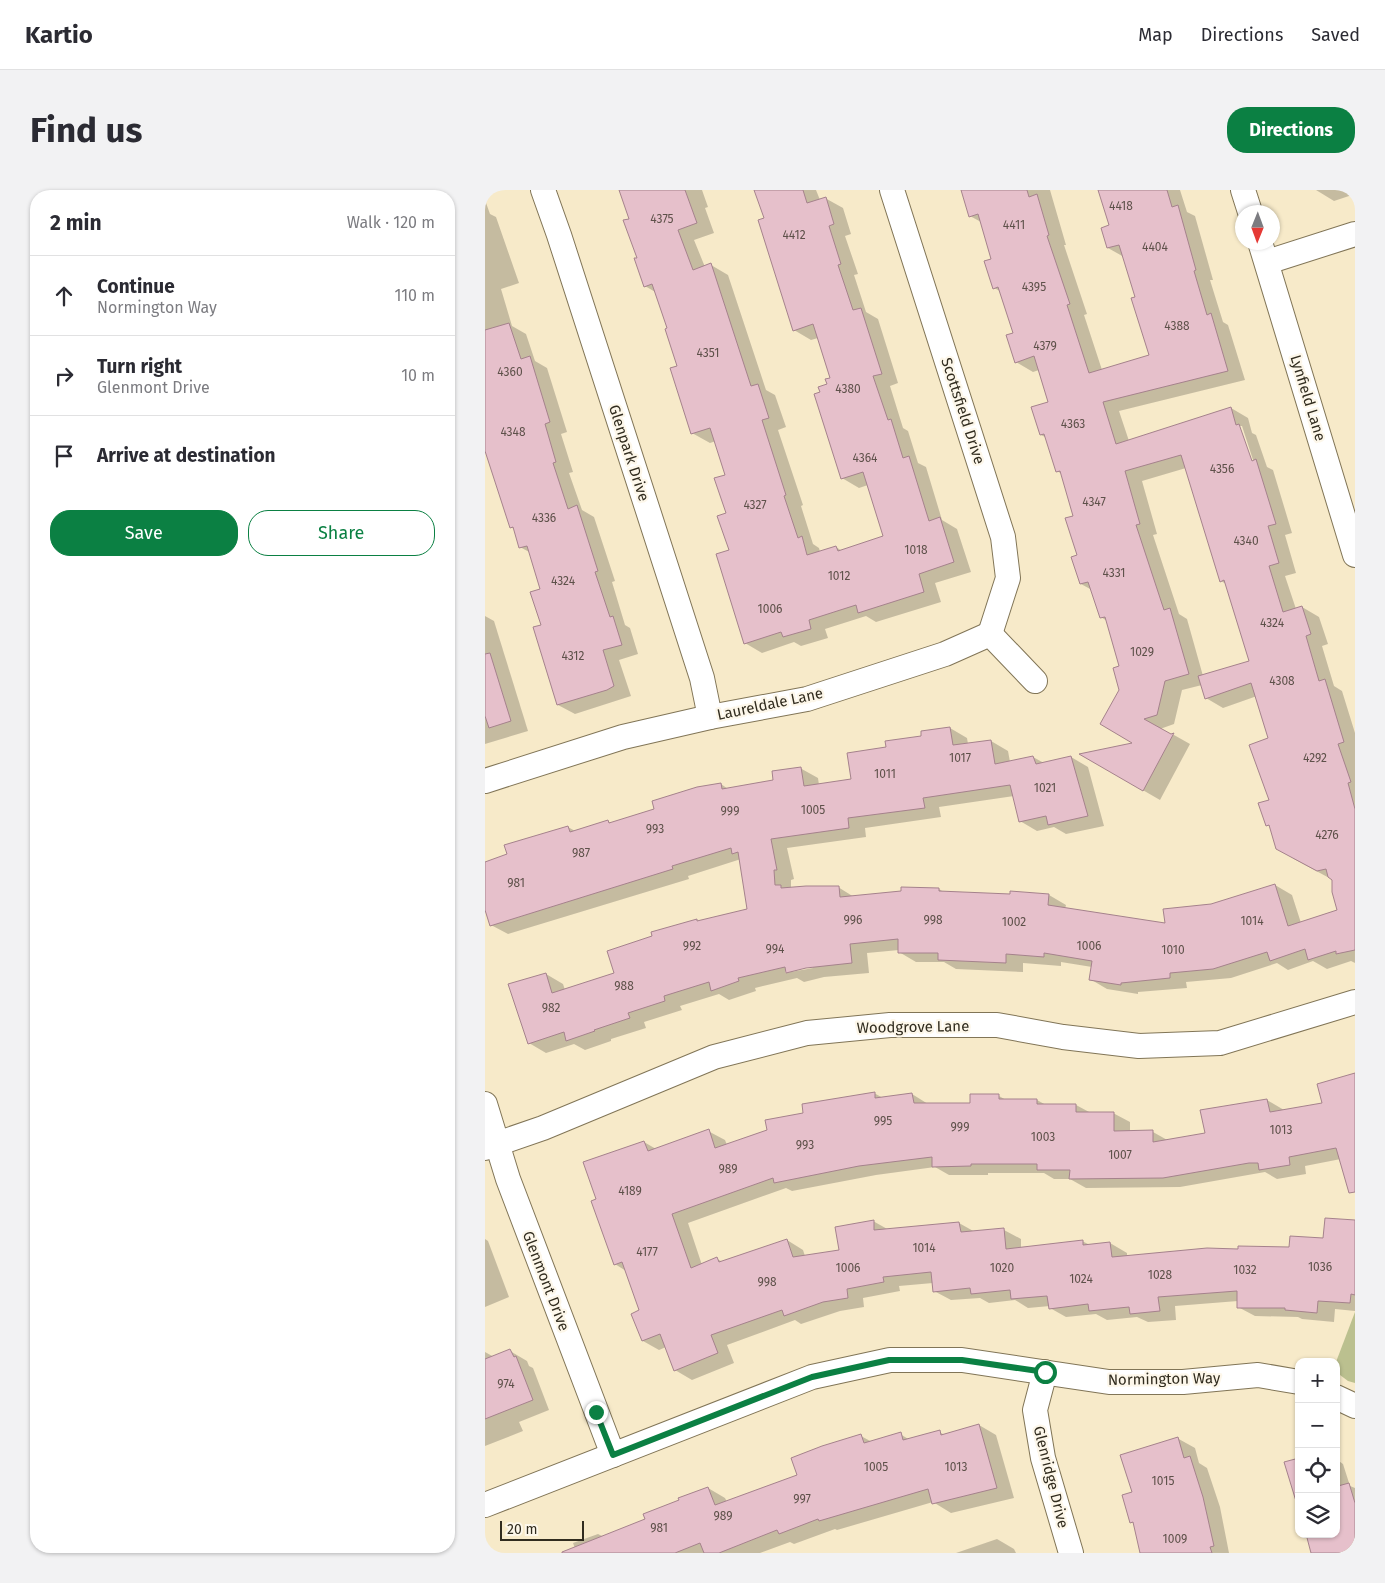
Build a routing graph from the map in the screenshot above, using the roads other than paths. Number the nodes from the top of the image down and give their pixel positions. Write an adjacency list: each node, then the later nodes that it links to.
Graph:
1 (543, 190): 10 (street, Glenpark Drive)
2 (892, 190): 8 (street, Scottsfield Drive)
3 (1243, 190): 4 (street)
4 (1248, 205)
5 (1355, 234): 6 (street)
6 (1264, 252): 7 (street, Lynfield Lane)
7 (1355, 555)
8 (990, 634): 9 (street); 10 (street, Laureldale Lane)
9 (1035, 681)
10 (710, 717): 11 (street, Laureldale Lane)
11 (485, 781)
12 (1355, 1002): 14 (street, Woodgrove Lane)
13 (485, 1104): 14 (street, Glenmont Drive)
14 (491, 1146): 19 (street, Glenmont Drive)
15 (1045, 1372): 16 (street, Normington Way); 19 (street, Normington Way); 21 (street, Glenridge Drive)
16 (1295, 1381)
17 (1340, 1399): 18 (street)
18 (1355, 1406)
19 (613, 1455): 20 (street, Normington Way)
20 (485, 1505)
21 (1071, 1553)

